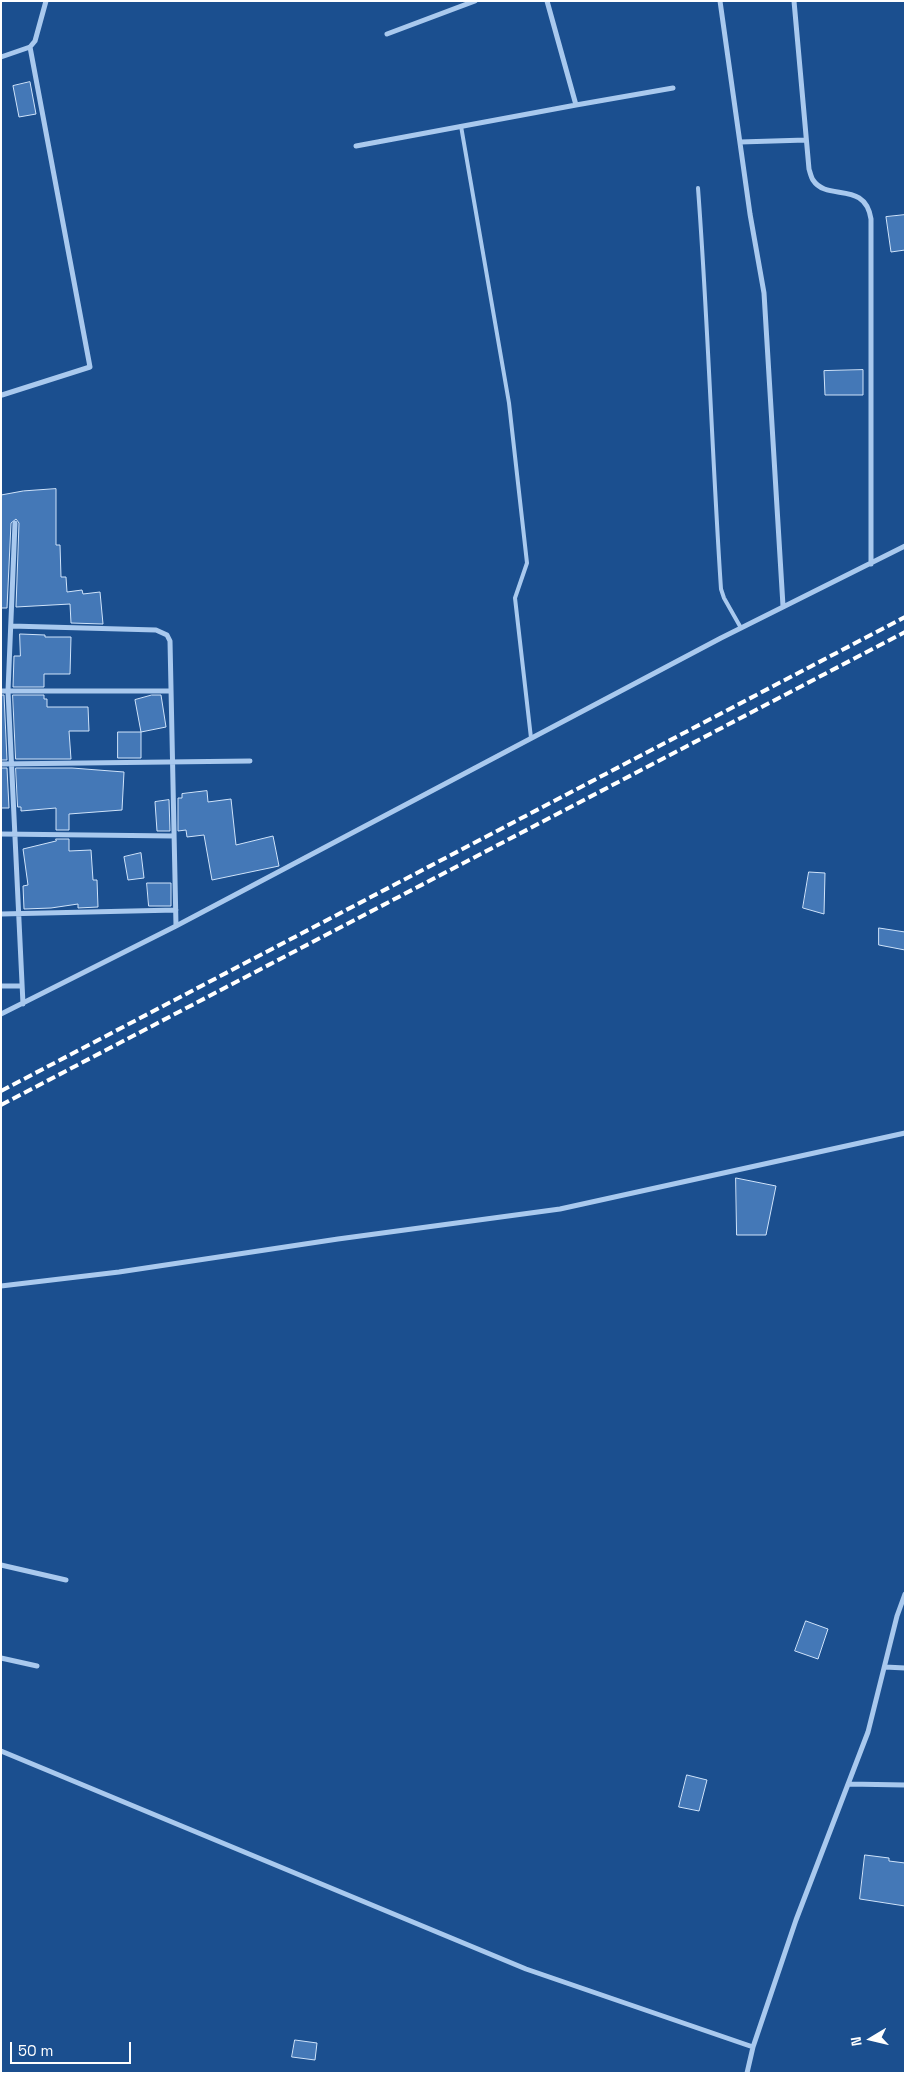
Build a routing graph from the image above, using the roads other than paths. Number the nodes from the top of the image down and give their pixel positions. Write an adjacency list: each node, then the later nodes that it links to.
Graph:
1 (46, 1): 7 (street)
2 (475, 1): 6 (street)
3 (547, 1): 10 (street)
4 (720, 1): 13 (street)
5 (794, 1): 12 (street)
6 (386, 34)
7 (30, 47): 8 (street); 16 (street)
8 (1, 58)
9 (673, 88): 10 (street)
10 (576, 104): 11 (street)
11 (462, 126): 14 (street); 26 (lane)
12 (806, 140): 13 (street); 19 (street)
13 (740, 142): 20 (street)
14 (356, 146)
15 (698, 188): 22 (lane)
16 (2, 395)
17 (15, 524): 21 (street)
18 (905, 546): 19 (street)
19 (871, 564): 20 (street)
20 (783, 606): 22 (street)
21 (11, 626): 24 (street); 25 (street)
22 (741, 628): 26 (street)
23 (1, 691): 24 (street)
24 (8, 691): 25 (street); 30 (street)
25 (170, 691): 28 (street)
26 (530, 738): 37 (street)
27 (250, 760): 28 (street)
28 (172, 762): 30 (street); 33 (street)
29 (1, 764): 30 (street)
30 (11, 764): 32 (street)
31 (1, 834): 32 (street)
32 (14, 834): 33 (street); 36 (street)
33 (174, 836): 34 (street)
34 (176, 910): 36 (street); 37 (street)
35 (1, 914): 36 (street)
36 (18, 914): 39 (street)
37 (176, 926): 40 (street)
38 (1, 986): 39 (street)
39 (22, 986): 40 (street)
40 (23, 1004): 41 (street)
41 (1, 1014)
42 (905, 1133): 43 (street)
43 (1, 1286)
44 (1, 1565): 45 (street)
45 (66, 1580)
46 (905, 1594): 49 (street)
47 (1, 1658): 48 (street)
48 (37, 1666)
49 (885, 1667): 50 (street); 52 (street)
50 (905, 1668)
51 (1, 1751): 54 (street)
52 (848, 1784): 53 (street); 54 (street)
53 (905, 1785)
54 (753, 2047): 55 (street)
55 (746, 2073)

